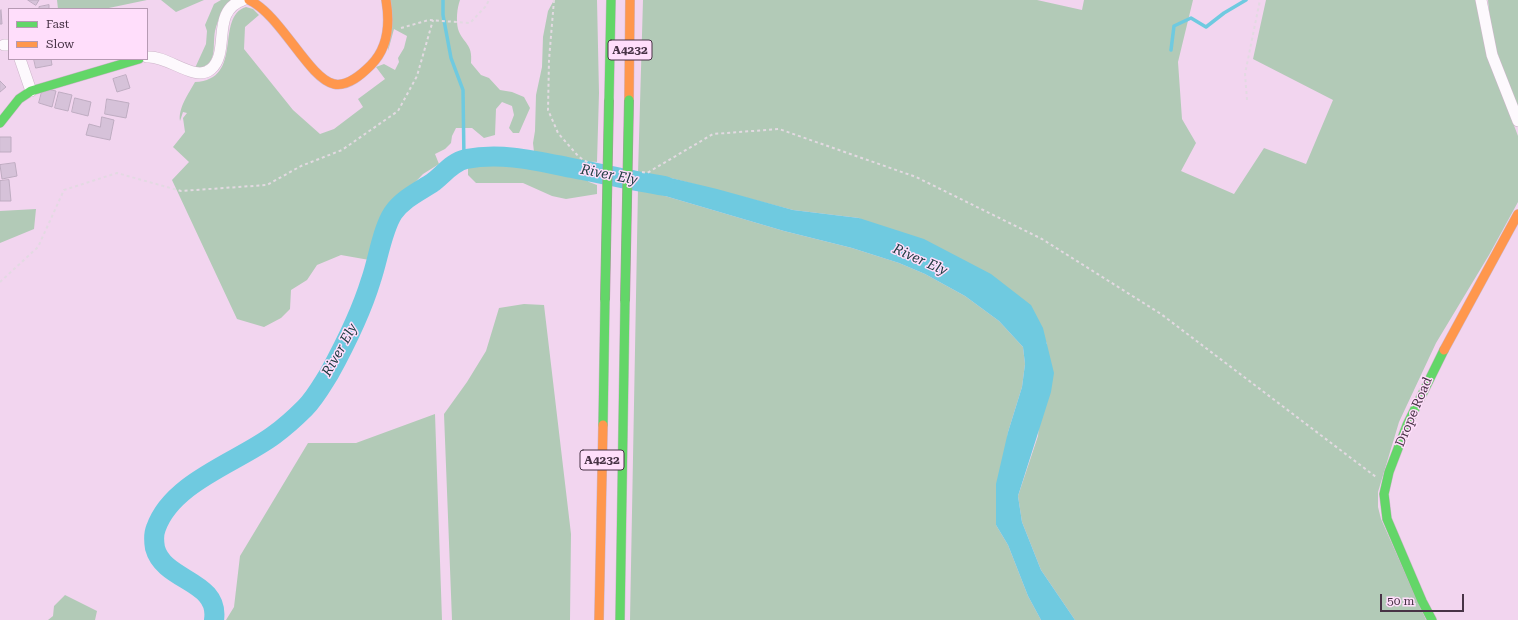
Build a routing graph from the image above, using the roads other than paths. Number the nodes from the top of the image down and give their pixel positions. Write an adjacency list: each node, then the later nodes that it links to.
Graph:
1 (243, 0): 7 (street)
2 (249, 0): 3 (main road)
3 (386, 0)
4 (611, 0): 14 (main road, A4232, bridge)
5 (630, 0): 15 (main road, A4232, bridge)
6 (1481, 0): 11 (street)
7 (148, 58)
8 (20, 60): 10 (street)
9 (136, 60): 10 (main road)
10 (31, 91): 12 (main road)
11 (1518, 121)
12 (0, 123)
13 (1518, 214): 16 (main road, Drope Road)
14 (599, 620)
15 (620, 620)
16 (1432, 620)

